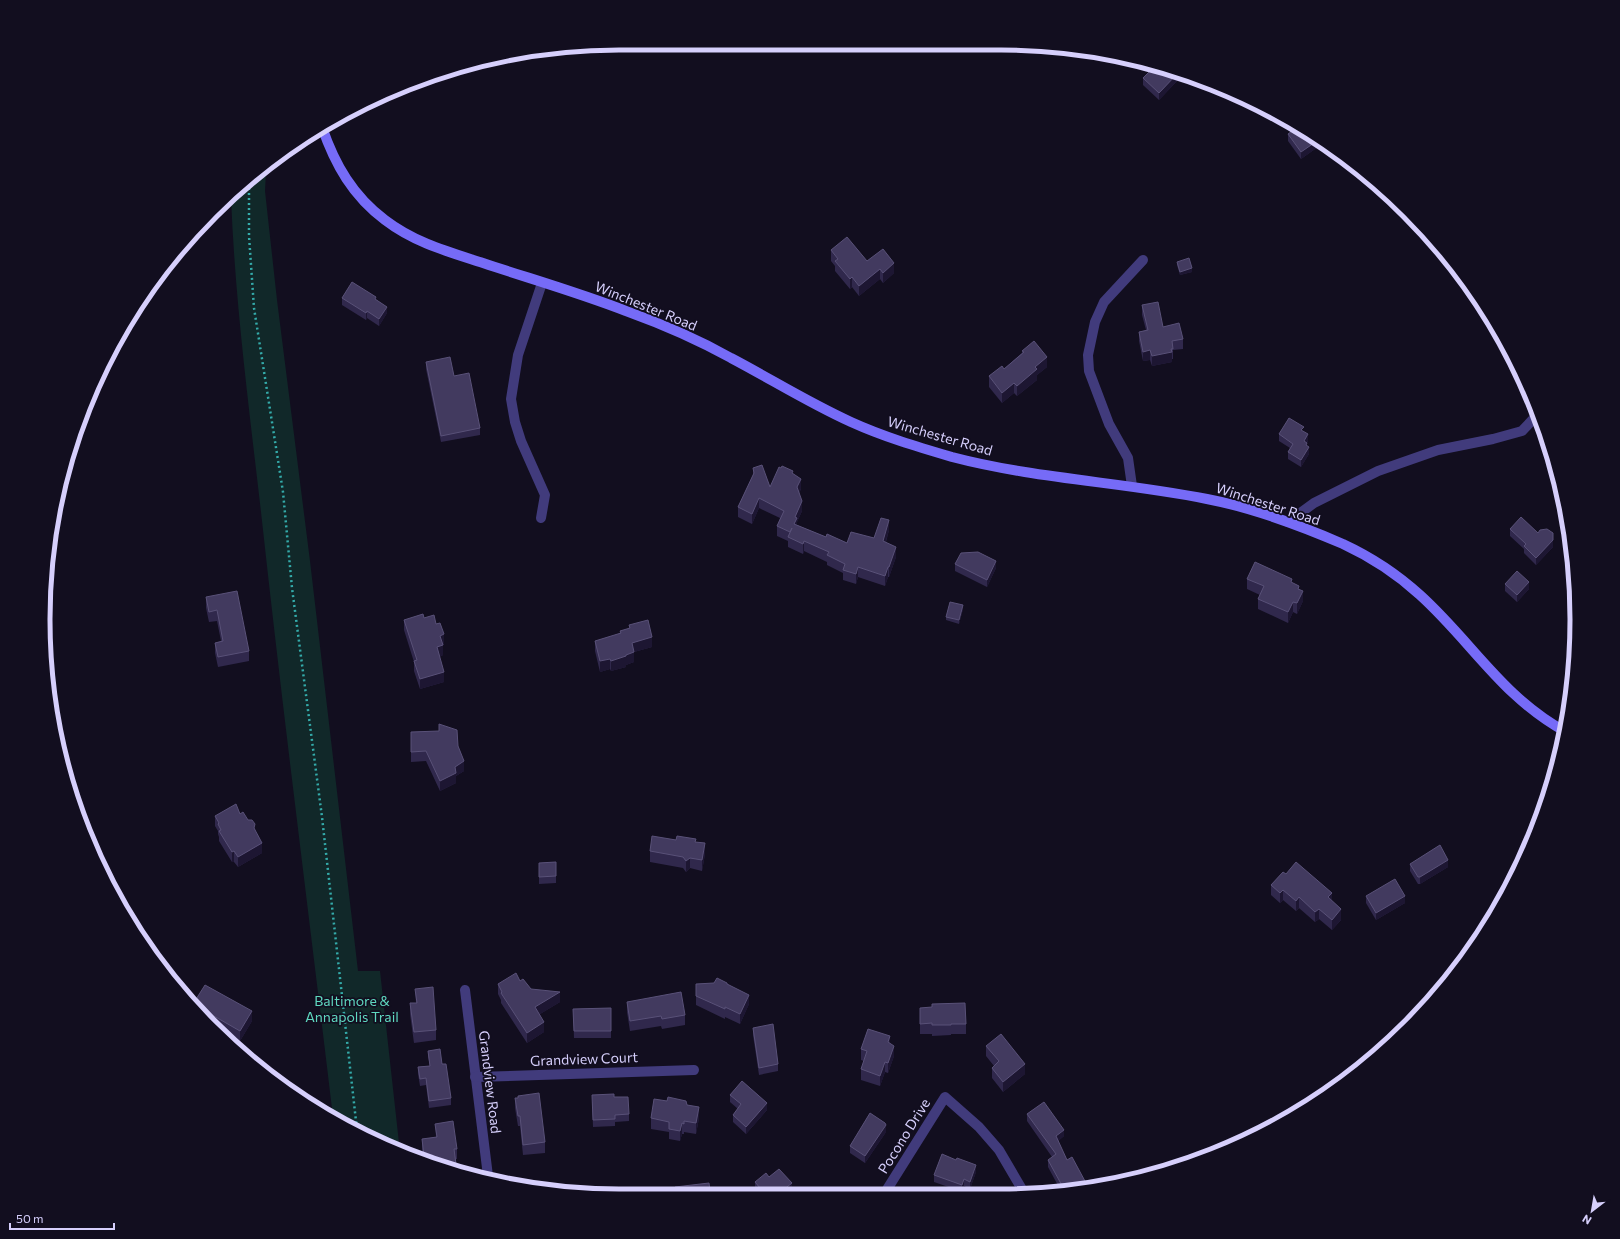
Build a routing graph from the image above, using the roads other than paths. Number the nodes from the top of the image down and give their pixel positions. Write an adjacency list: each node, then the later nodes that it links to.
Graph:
1 (324, 133): 3 (street, Winchester Road)
2 (1143, 260): 5 (street)
3 (542, 283): 5 (street, Winchester Road); 6 (street)
4 (1533, 419): 7 (street)
5 (1132, 486): 7 (street, Winchester Road)
6 (541, 518)
7 (1288, 522): 8 (street, Winchester Road)
8 (1559, 728)
9 (465, 990): 11 (street, Grandview Road)
10 (694, 1070): 11 (street, Grandview Court)
11 (475, 1077): 12 (street, Grandview Road)
12 (488, 1173)
13 (1021, 1188): 14 (street, Pocono Drive)
14 (887, 1189)

